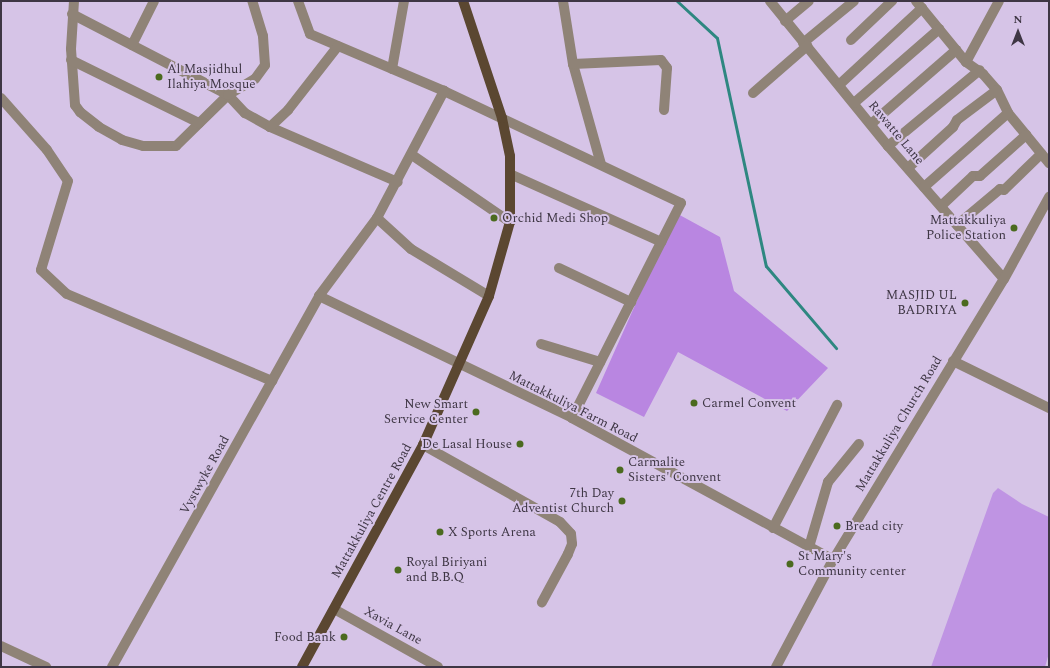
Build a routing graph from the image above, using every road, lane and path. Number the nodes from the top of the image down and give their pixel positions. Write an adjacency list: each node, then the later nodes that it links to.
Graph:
1 (74, 1): 14 (street)
2 (154, 1): 19 (street)
3 (252, 1): 31 (street)
4 (298, 1): 20 (street)
5 (404, 1): 25 (street)
6 (463, 1): 36 (main road, Mattakkuliya Centre Road)
7 (563, 1): 24 (street)
8 (770, 1): 15 (street, Rawatte Lane)
9 (808, 1): 15 (street)
10 (854, 1): 18 (street)
11 (892, 1): 17 (street)
12 (999, 1): 23 (street)
13 (919, 5): 16 (street); 27 (street)
14 (72, 14): 19 (street); 22 (street)
15 (786, 21): 18 (street, Rawatte Lane)
16 (939, 29): 21 (street); 33 (street)
17 (851, 40)
18 (805, 44): 27 (street, Rawatte Lane); 30 (street)
19 (132, 45): 31 (street)
20 (338, 46): 25 (street); 39 (street)
21 (956, 50): 23 (street); 38 (street)
22 (71, 60): 37 (street); 37 (street)
23 (966, 62): 26 (street)
24 (573, 64): 34 (street); 45 (street)
25 (392, 69): 29 (street)
26 (980, 70): 28 (street); 41 (street)
27 (840, 84): 33 (street, Rawatte Lane)
28 (997, 90): 35 (street); 46 (street)
29 (444, 91): 36 (street); 43 (street, Vystwyke Road)
30 (753, 93)
31 (228, 95): 37 (street); 39 (street)
32 (1, 98): 66 (street)
33 (854, 103): 38 (street, Rawatte Lane)
34 (664, 110)
35 (1008, 114): 40 (street); 49 (street)
36 (502, 118): 45 (street); 47 (main road, Mattakkuliya Centre Road)
37 (199, 123)
38 (871, 124): 41 (street, Rawatte Lane)
39 (270, 127): 48 (street)
40 (1026, 135): 42 (street); 51 (street)
41 (888, 146): 46 (street, Rawatte Lane)
42 (1041, 154): 44 (street); 55 (street)
43 (412, 155): 48 (street, Vystwyke Road); 54 (street)
44 (1049, 163)
45 (601, 164): 56 (street)
46 (908, 168): 49 (street, Rawatte Lane)
47 (510, 174): 54 (main road, Mattakkuliya Centre Road); 56 (street)
48 (398, 182): 53 (street, Vystwyke Road)
49 (924, 187): 51 (street, Rawatte Lane)
50 (1049, 197): 52 (street, Mattakkuliya Church Road)
51 (940, 206): 55 (street, Rawatte Lane)
52 (1044, 217): 58 (street, Mattakkuliya Church Road)
53 (376, 218): 59 (street, Vystwyke Road); 60 (street)
54 (510, 222): 60 (main road, Mattakkuliya Centre Road)
55 (957, 225): 58 (street, Rawatte Lane)
56 (661, 242): 61 (street)
57 (559, 268): 61 (street)
58 (1004, 279): 63 (street, Mattakkuliya Church Road)
59 (319, 296): 65 (street, Mattakkuliya Farm Road); 66 (street, Vystwyke Road)
60 (489, 296): 65 (main road, Mattakkuliya Centre Road)
61 (631, 302): 64 (street)
62 (541, 344): 64 (street)
63 (953, 361): 68 (street); 74 (street, Mattakkuliya Church Road)
64 (600, 362): 69 (street)
65 (460, 366): 69 (street, Mattakkuliya Farm Road); 71 (main road, Mattakkuliya Centre Road)
66 (272, 381): 79 (street, Vystwyke Road)
67 (837, 406): 72 (street)
68 (1049, 408)
69 (572, 418): 72 (street, Mattakkuliya Farm Road)
70 (859, 444): 73 (street)
71 (423, 445): 75 (street); 76 (main road, Mattakkuliya Centre Road)
72 (773, 528): 73 (street, Mattakkuliya Farm Road)
73 (809, 547): 74 (street, Mattakkuliya Farm Road)
74 (833, 560): 82 (street, Mattakkuliya Church Road)
75 (542, 602)
76 (334, 609): 80 (main road, Mattakkuliya Centre Road); 81 (street, Xavia Lane)
77 (1, 646): 78 (street)
78 (46, 667)
79 (112, 667)
80 (302, 667)
81 (438, 667)
82 (776, 667)

